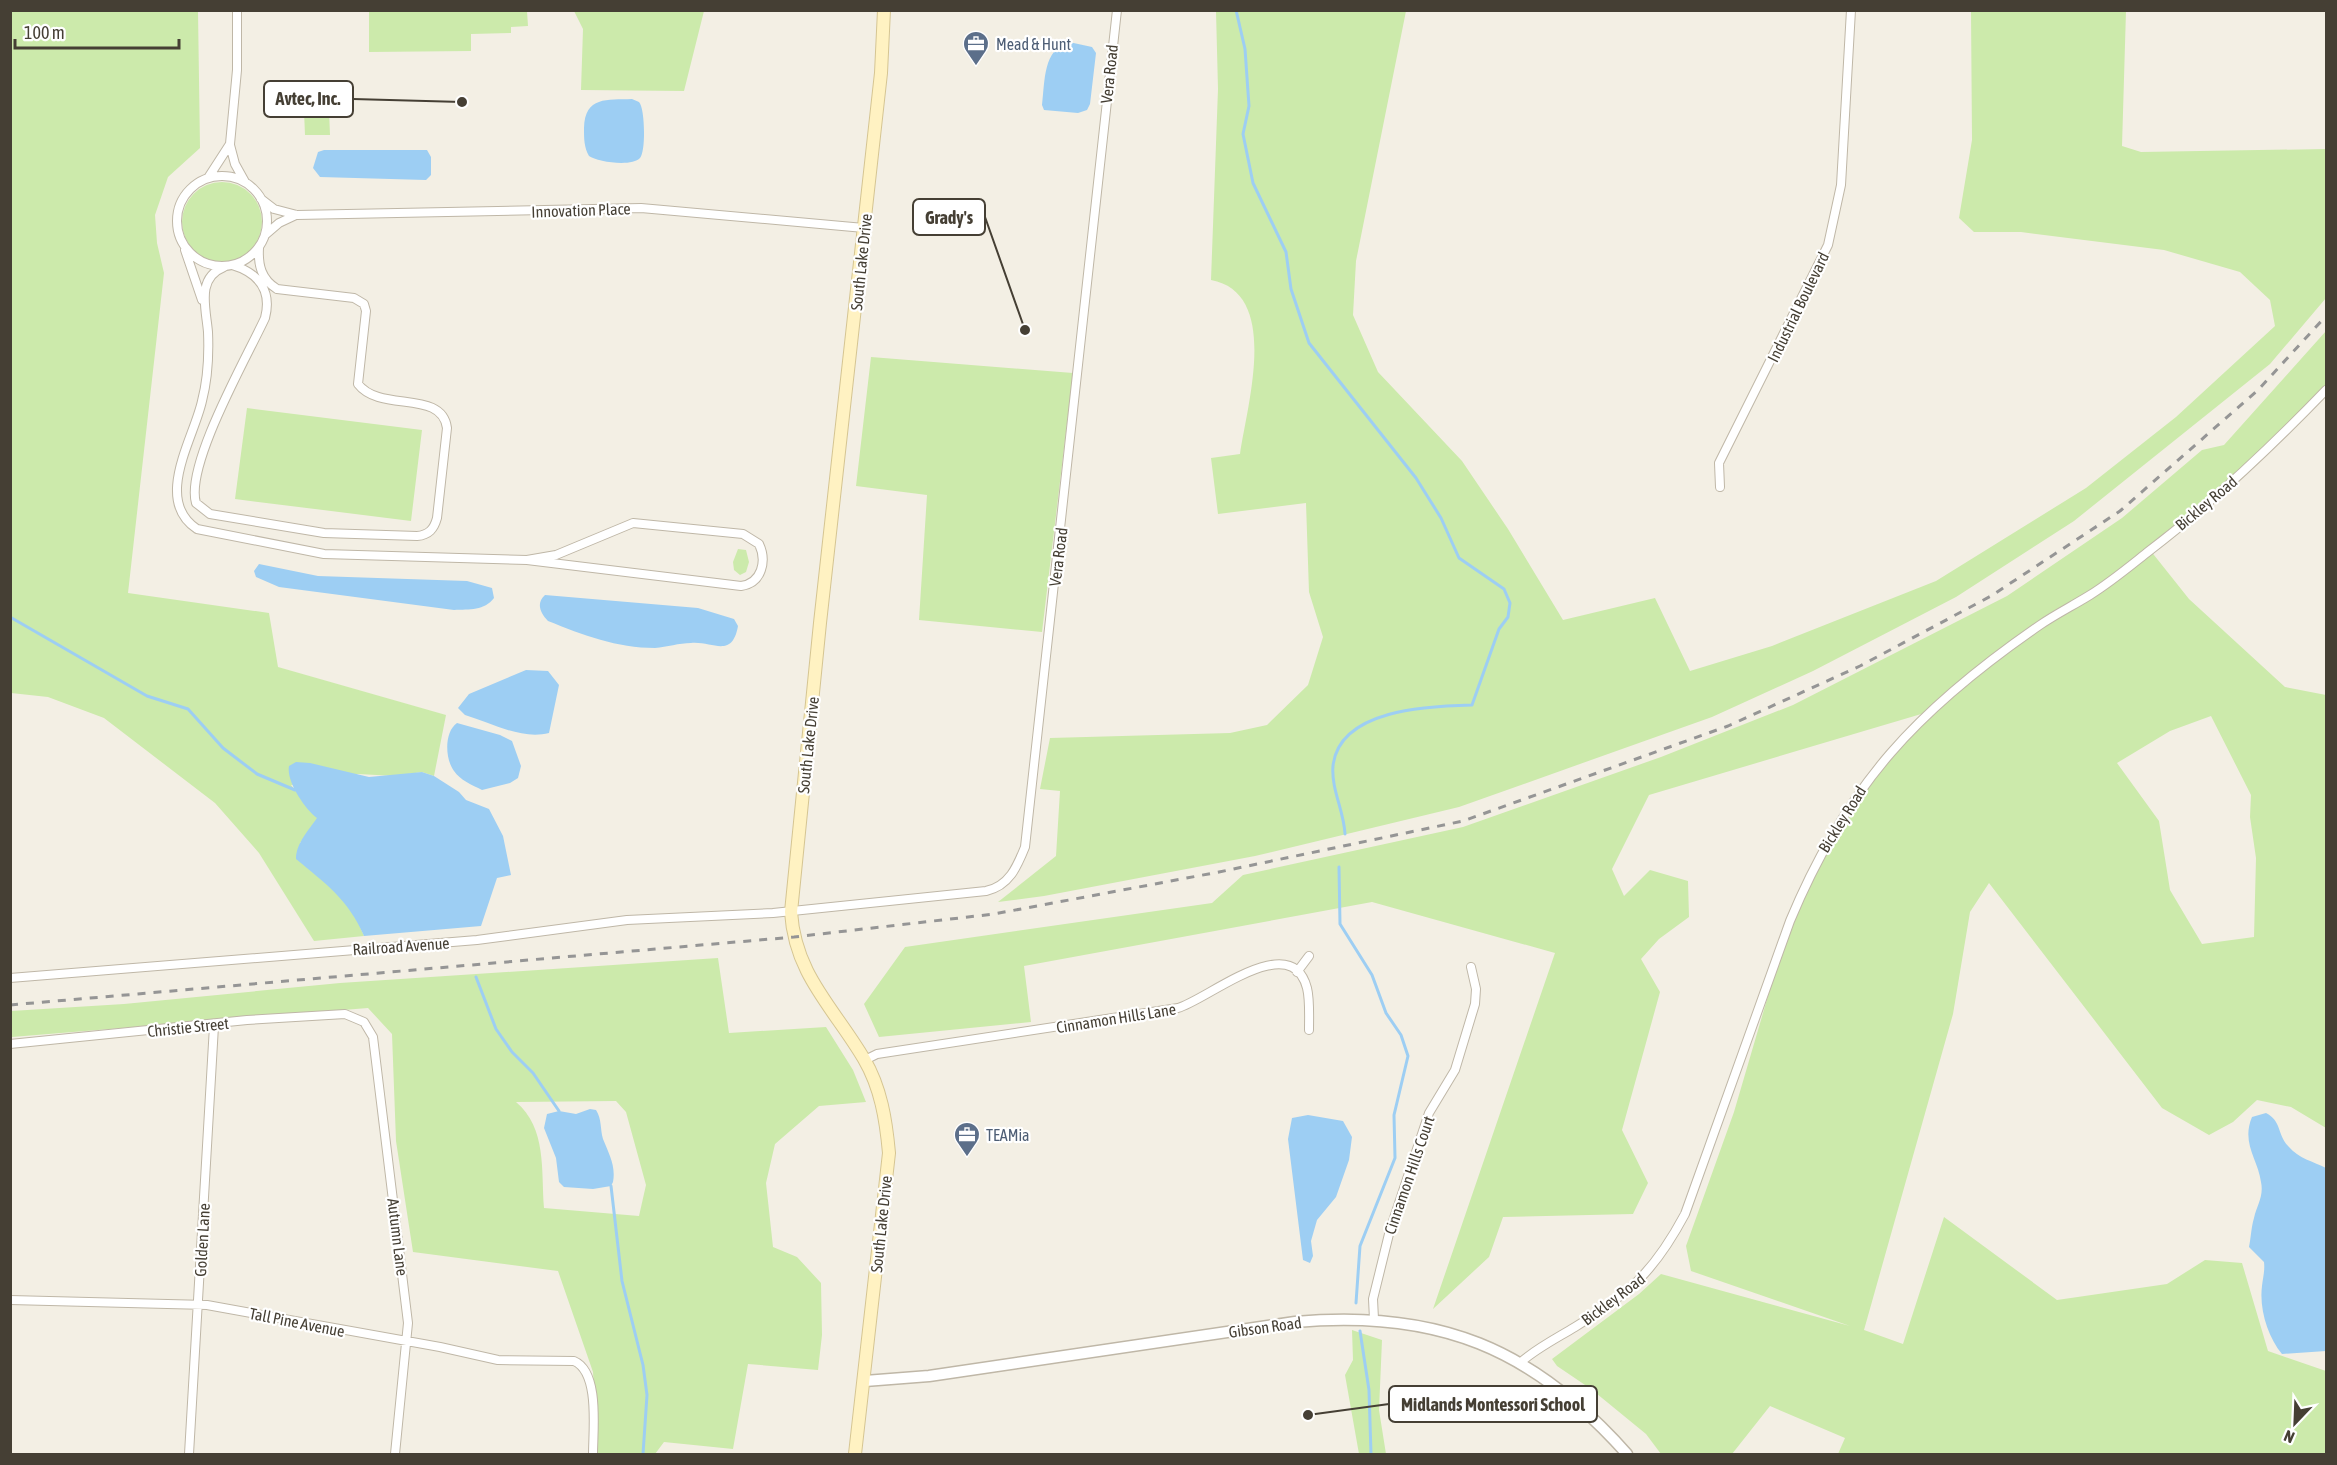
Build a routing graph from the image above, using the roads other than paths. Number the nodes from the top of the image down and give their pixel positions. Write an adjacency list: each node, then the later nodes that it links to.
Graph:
1 (237, 10): 5 (street)
2 (1117, 10): 19 (street, Vera Road)
3 (1851, 10): 17 (street, Industrial Boulevard)
4 (885, 11): 10 (main road, South Lake Drive)
5 (230, 144): 6 (street); 7 (street)
6 (208, 178): 7 (street); 12 (street)
7 (246, 183): 8 (street)
8 (261, 199): 9 (street, Innovation Place); 11 (street)
9 (297, 215): 10 (street, Innovation Place); 11 (street, Innovation Place)
10 (864, 228): 19 (main road, South Lake Drive)
11 (265, 235): 13 (street)
12 (184, 247): 14 (street); 15 (street)
13 (259, 248): 14 (street); 14 (street)
14 (228, 266): 15 (street)
15 (205, 306): 18 (street)
16 (2326, 390): 33 (street, Bickley Road)
17 (1720, 487)
18 (526, 560): 18 (street)
19 (791, 912): 23 (street, Railroad Avenue); 28 (main road, South Lake Drive)
20 (1309, 956): 22 (street)
21 (1471, 968): 31 (street, Cinnamon Hills Court)
22 (1297, 972): 26 (street); 28 (street, Cinnamon Hills Lane)
23 (10, 978)
24 (364, 1022): 25 (street, Christie Street); 32 (street, Autumn Lane)
25 (213, 1026): 27 (street, Christie Street); 30 (street, Golden Lane)
26 (1309, 1030)
27 (10, 1044)
28 (865, 1060): 34 (main road, South Lake Drive)
29 (10, 1300): 30 (street, Tall Pine Avenue)
30 (199, 1305): 32 (street, Tall Pine Avenue); 35 (street, Golden Lane)
31 (1374, 1319): 33 (street, Gibson Road); 34 (street, Gibson Road)
32 (408, 1342): 36 (street, Autumn Lane); 37 (street, Tall Pine Avenue)
33 (1521, 1362): 39 (street, Gibson Road)
34 (865, 1380): 38 (main road, South Lake Drive)
35 (189, 1455)
36 (395, 1455)
37 (593, 1455)
38 (855, 1455)
39 (1627, 1455)

